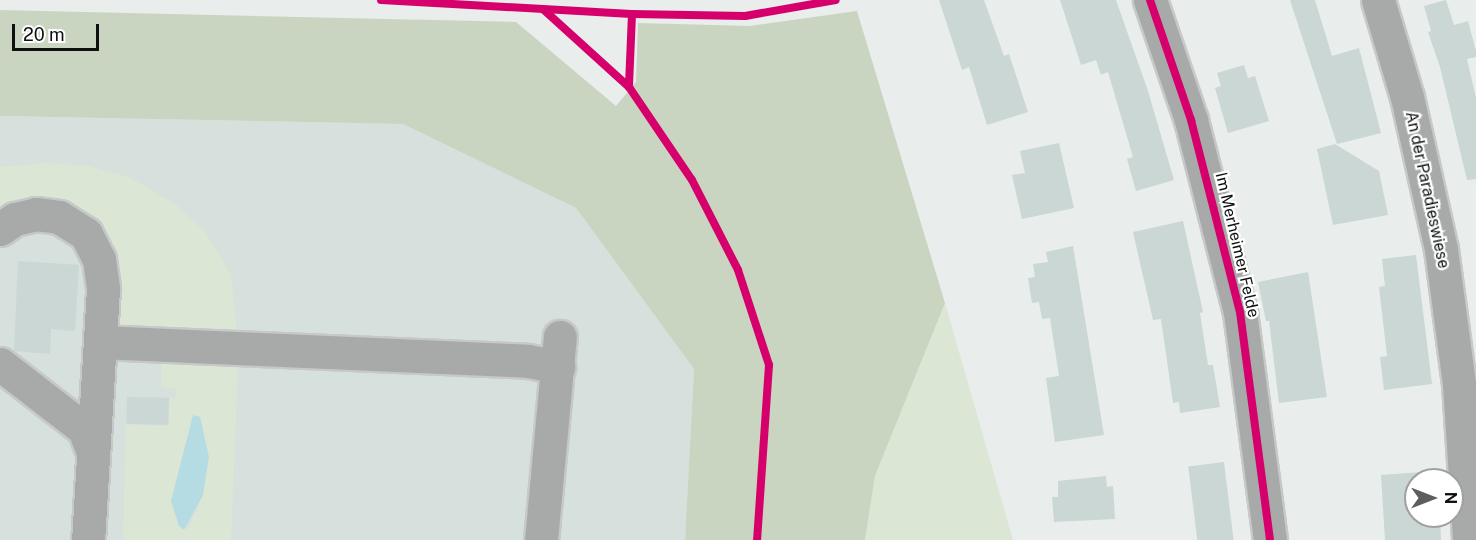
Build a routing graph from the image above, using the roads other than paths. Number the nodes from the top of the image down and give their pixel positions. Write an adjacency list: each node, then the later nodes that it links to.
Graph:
1 (1150, 0): 10 (street, Im Merheimer Felde)
2 (1378, 0): 6 (street, An der Paradieswiese)
3 (0, 229): 4 (street)
4 (100, 342): 7 (street); 9 (street)
5 (0, 364): 7 (street)
6 (1468, 383): 11 (street, An der Paradieswiese)
7 (93, 452): 8 (street)
8 (88, 540)
9 (541, 540)
10 (1270, 540)
11 (1469, 540)

